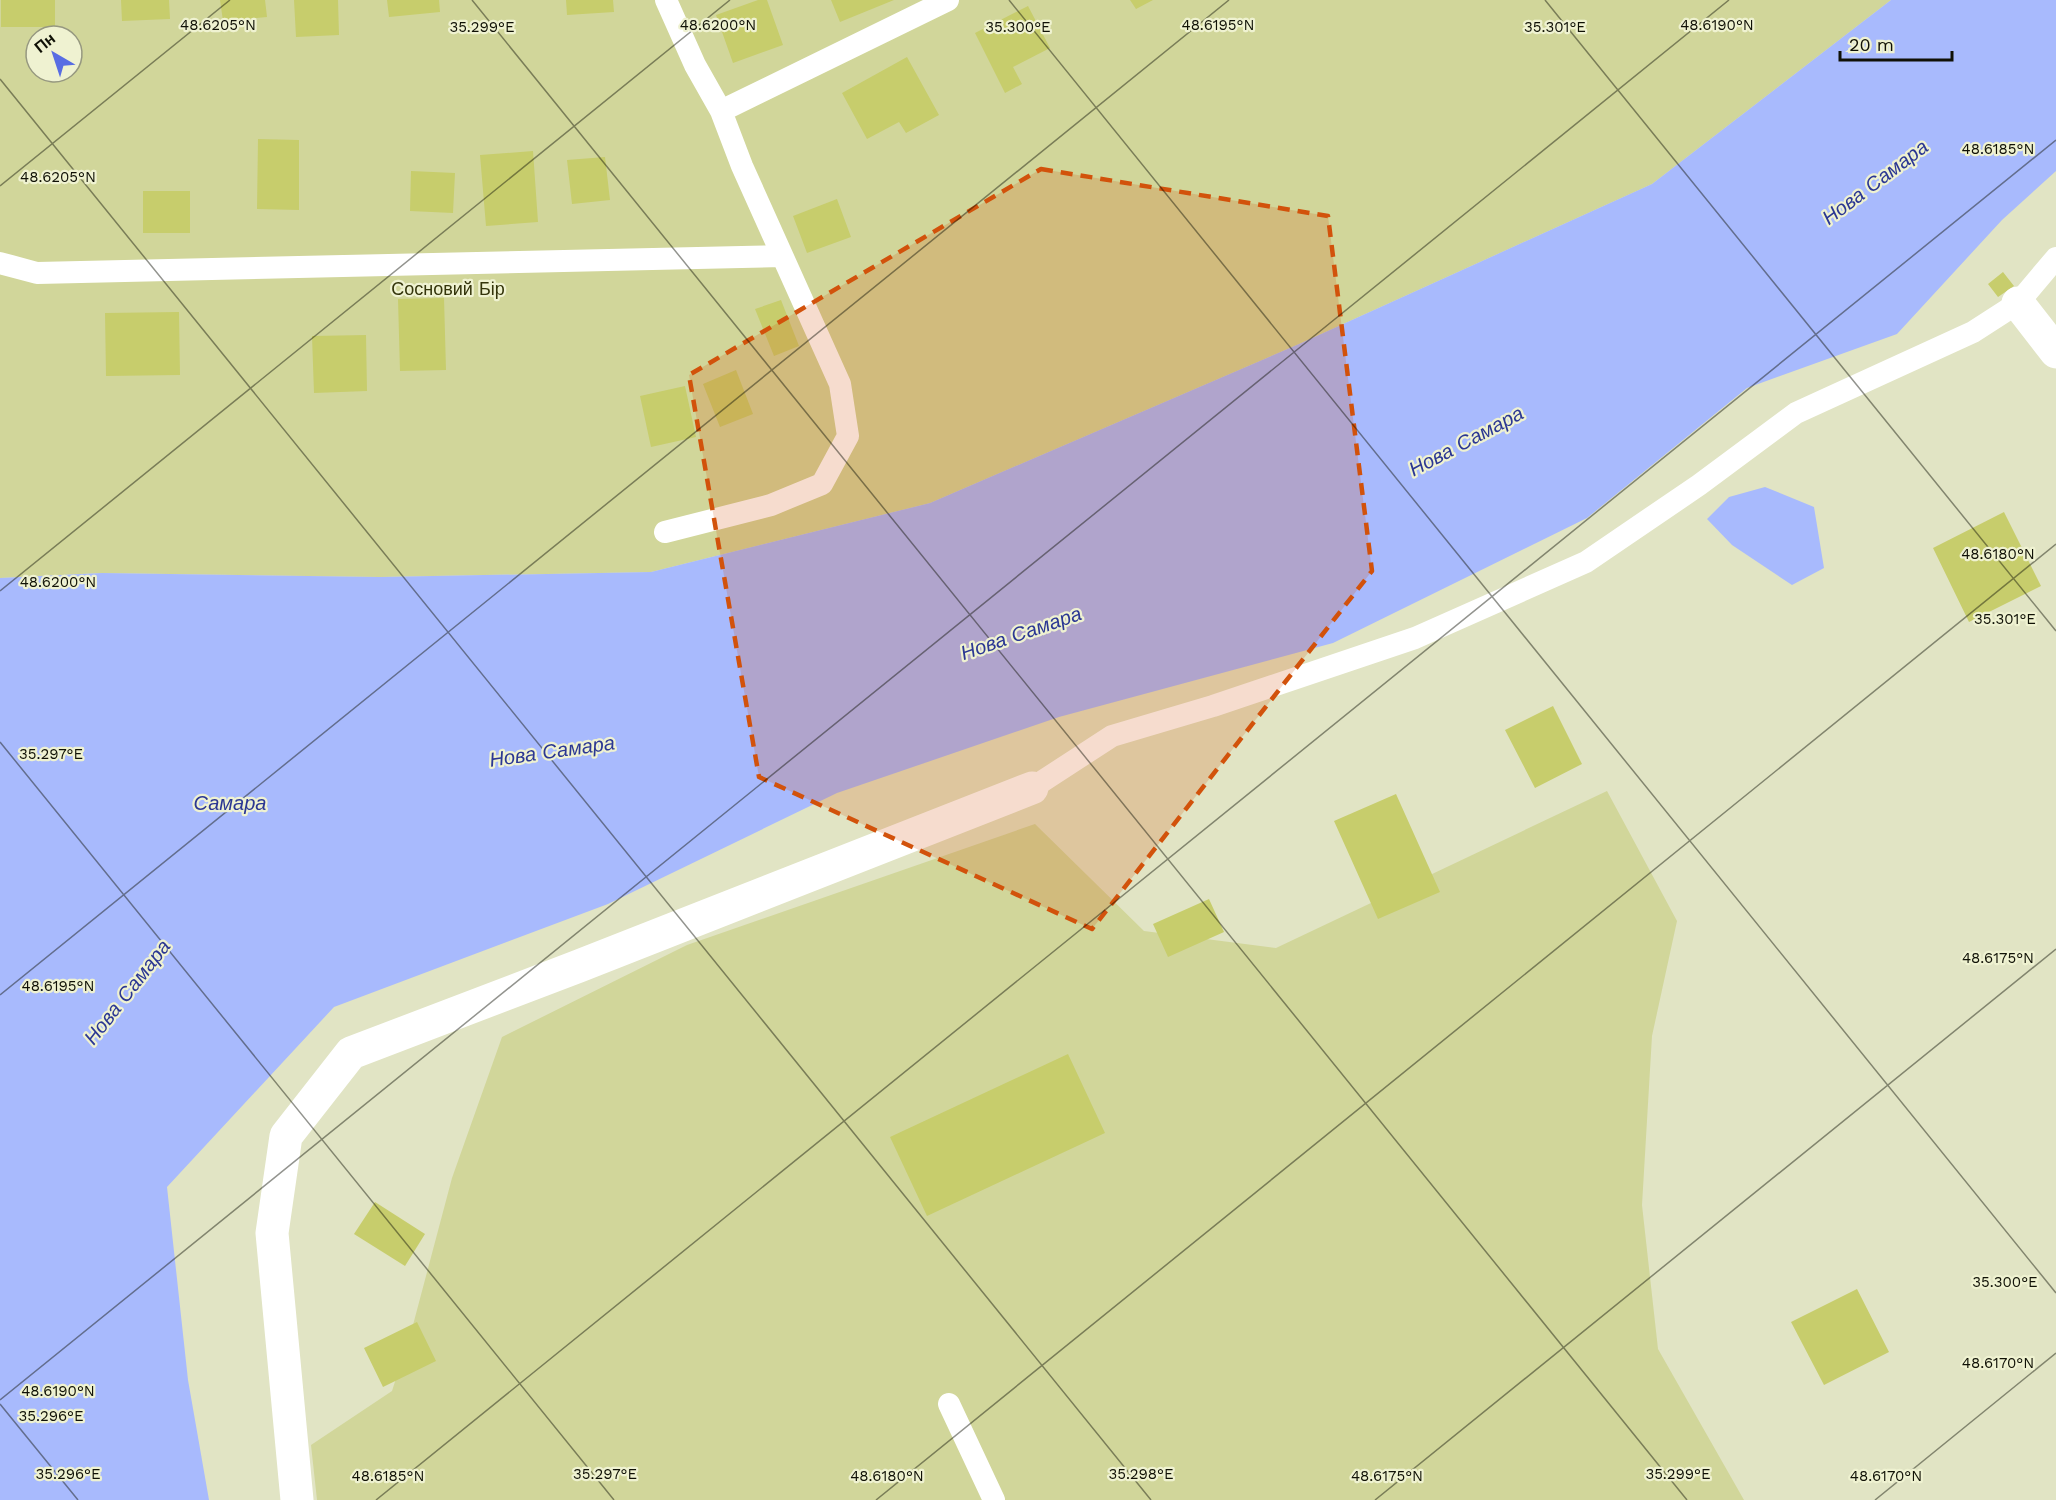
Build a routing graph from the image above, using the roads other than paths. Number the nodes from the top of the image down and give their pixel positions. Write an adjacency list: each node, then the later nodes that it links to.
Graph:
1 (666, 0): 4 (lane)
2 (948, 0): 3 (lane)
3 (917, 7): 4 (lane)
4 (721, 111): 5 (lane)
5 (782, 256): 7 (lane); 10 (lane)
6 (2056, 258): 8 (lane)
7 (0, 263)
8 (2018, 303): 9 (street); 11 (lane)
9 (2056, 352)
10 (665, 532)
11 (1032, 788): 13 (street)
12 (949, 1404): 14 (lane)
13 (297, 1500)
14 (994, 1500)

